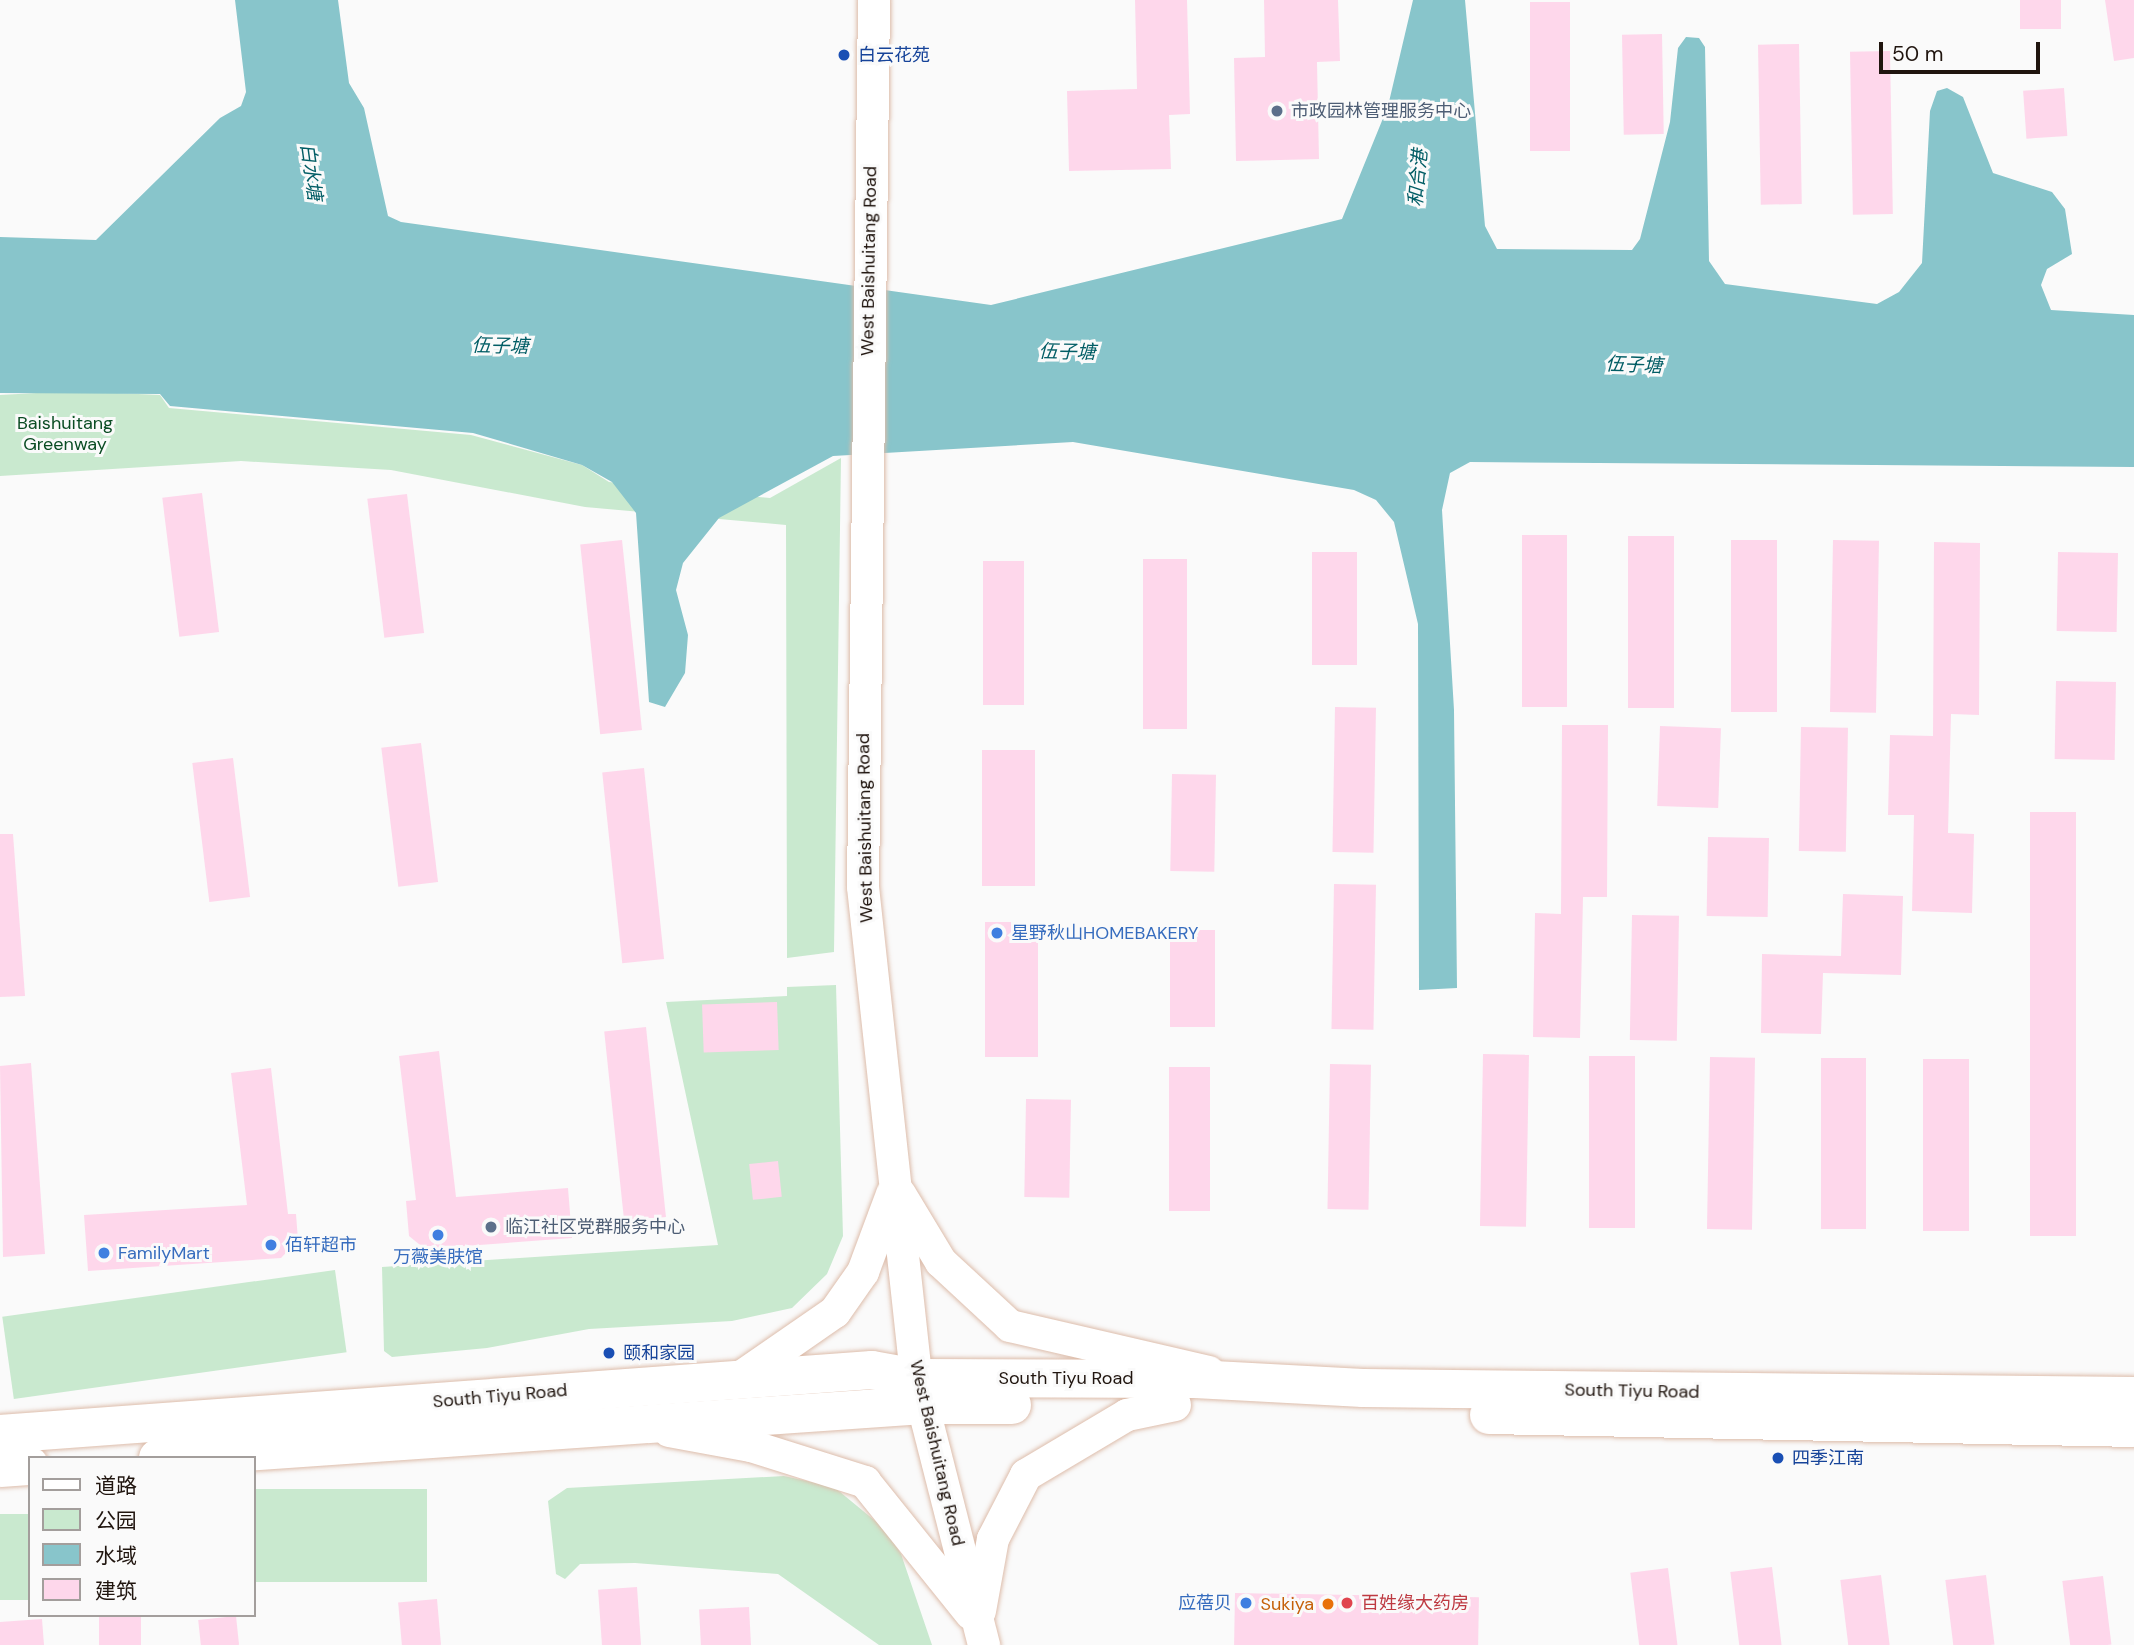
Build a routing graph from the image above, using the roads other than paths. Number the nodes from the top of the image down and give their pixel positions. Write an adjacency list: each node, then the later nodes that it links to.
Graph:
1 (874, 0): 2 (street, West Baishuitang Road)
2 (895, 1186): 3 (street); 4 (street); 5 (street, West Baishuitang Road)
3 (741, 1377): 5 (main road, South Tiyu Road); 10 (main road, South Tiyu Road)
4 (1230, 1381): 5 (main road, South Tiyu Road); 6 (main road, South Tiyu Road)
5 (919, 1392): 7 (main road, South Tiyu Road); 8 (main road, South Tiyu Road); 14 (street, West Baishuitang Road)
6 (2134, 1396)
7 (1175, 1405): 9 (main road, South Tiyu Road); 14 (street)
8 (636, 1425): 11 (main road, South Tiyu Road); 14 (street)
9 (2134, 1428)
10 (0, 1434)
11 (187, 1456)
12 (28, 1466): 13 (main road)
13 (0, 1468)
14 (981, 1634)

